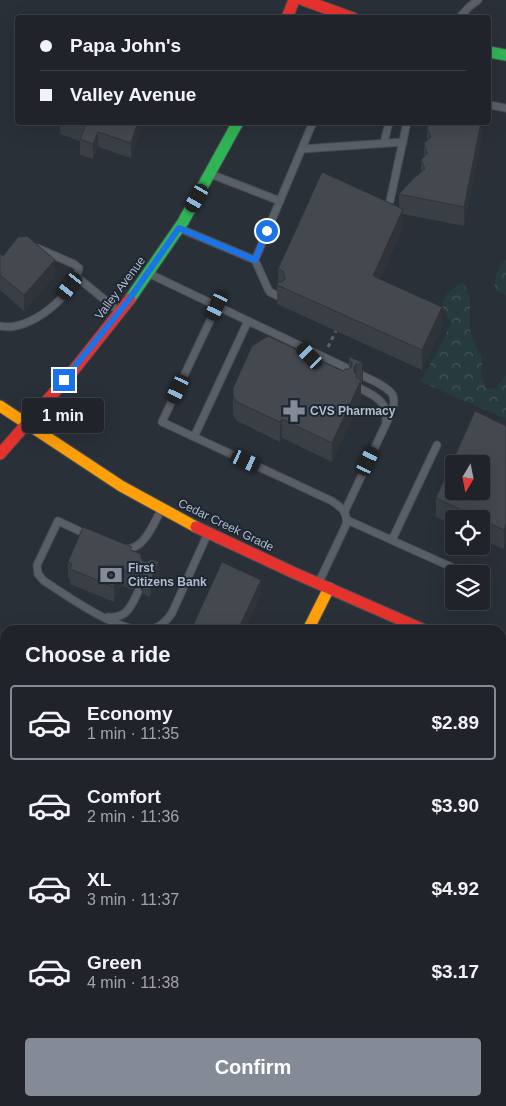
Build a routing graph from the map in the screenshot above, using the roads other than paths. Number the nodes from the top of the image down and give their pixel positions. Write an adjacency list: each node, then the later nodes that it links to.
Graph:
1 (294, 0): 4 (main road)
2 (303, 0): 5 (main road)
3 (478, 0): 6 (lane)
4 (288, 15)
5 (345, 15)
6 (462, 15)
7 (491, 52): 8 (main road)
8 (506, 55)
9 (491, 105): 10 (lane)
10 (506, 108)
11 (236, 125): 18 (main road, Valley Avenue)
12 (312, 125): 17 (lane)
13 (388, 125): 16 (lane)
14 (406, 125): 15 (lane)
15 (403, 142): 16 (lane); 20 (lane)
16 (384, 143): 17 (lane)
17 (302, 149): 19 (lane)
18 (211, 174): 19 (lane); 21 (main road, Valley Avenue)
19 (280, 201): 23 (lane)
20 (390, 201)
21 (179, 228): 23 (lane); 24 (main road, Valley Avenue)
22 (25, 246): 25 (lane)
23 (255, 260): 26 (lane)
24 (148, 273): 27 (lane); 28 (main road, Valley Avenue)
25 (77, 277): 28 (lane); 30 (lane)
26 (280, 297)
27 (217, 306): 29 (lane); 37 (lane)
28 (119, 312): 35 (main road, Valley Avenue)
29 (248, 321): 31 (lane); 37 (lane)
30 (0, 326)
31 (300, 346): 32 (lane); 36 (lane)
32 (313, 359)
33 (359, 388): 36 (lane)
34 (0, 406): 35 (main road, Cedar Creek Grade)
35 (26, 424): 39 (main road, Valley Avenue); 40 (main road, Cedar Creek Grade)
36 (384, 428): 41 (lane)
37 (194, 437): 41 (lane)
38 (436, 446): 45 (lane)
39 (0, 454)
40 (162, 509): 43 (main road, Cedar Creek Grade); 46 (lane)
41 (344, 511): 42 (lane)
42 (347, 520): 45 (lane); 48 (lane)
43 (208, 532): 48 (main road, Cedar Creek Grade); 52 (lane)
44 (92, 536): 50 (lane)
45 (392, 540): 47 (lane)
46 (118, 548)
47 (447, 565)
48 (324, 586): 53 (main road); 54 (main road, Cedar Creek Grade)
49 (138, 592): 50 (lane)
50 (100, 616): 51 (lane)
51 (123, 625)
52 (160, 625)
53 (310, 625)
54 (413, 625)

